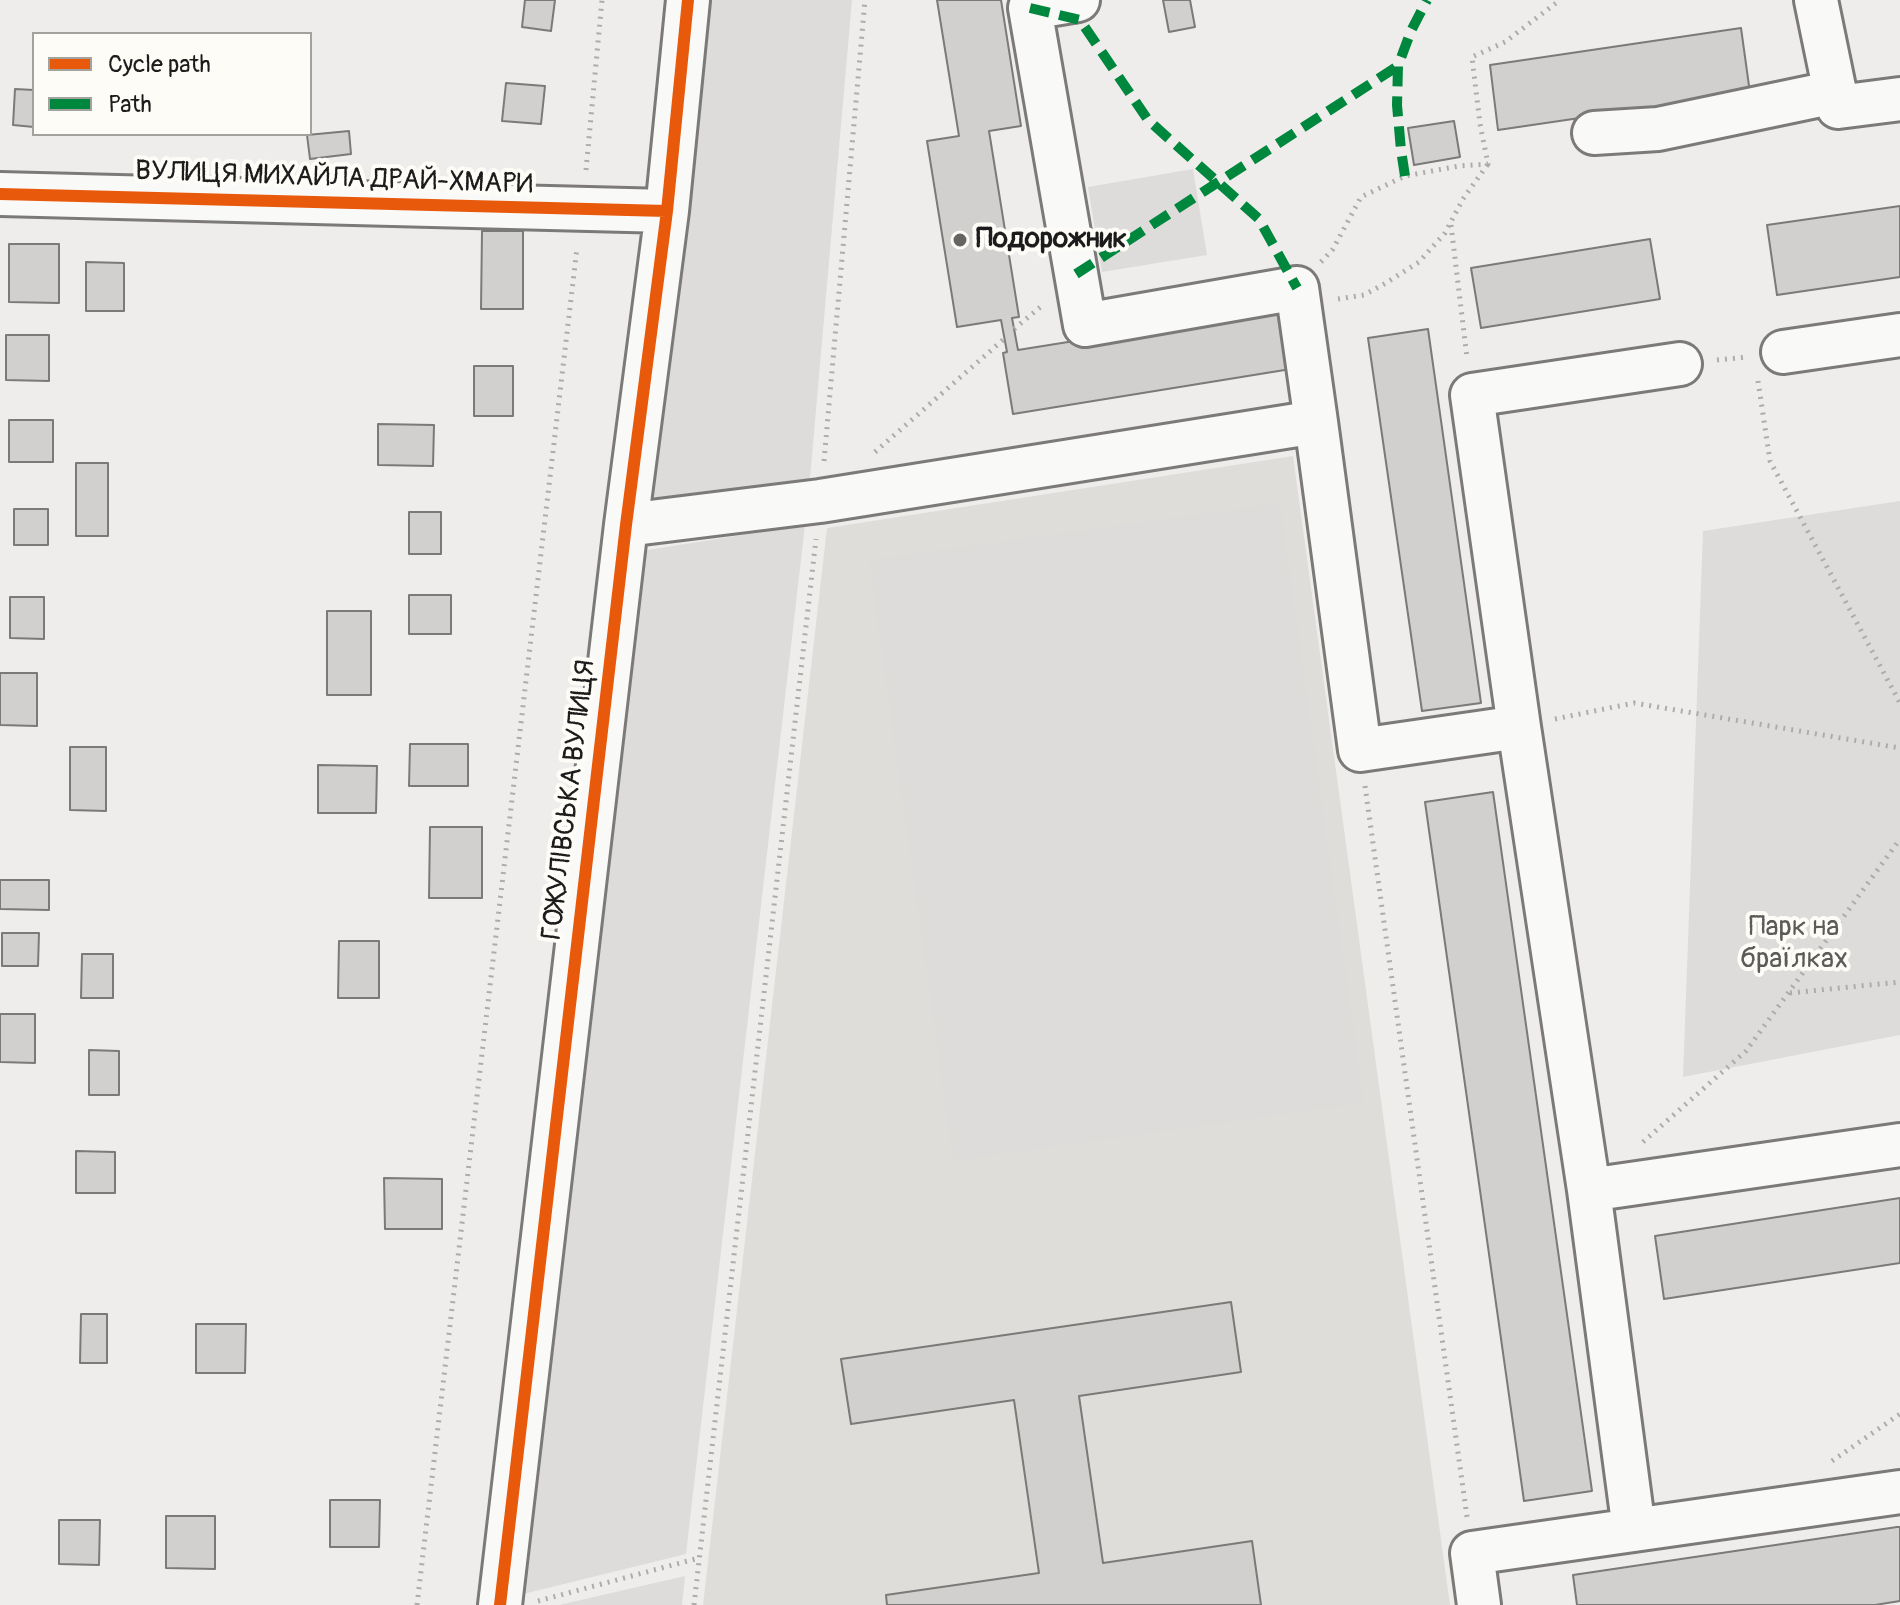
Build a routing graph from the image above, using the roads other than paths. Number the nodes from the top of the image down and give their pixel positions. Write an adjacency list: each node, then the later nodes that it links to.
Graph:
1 (688, 0): 8 (street, ГОЖУЛІВСЬКА ВУЛИЦЯ)
2 (1078, 0): 12 (street)
3 (1816, 0): 4 (street)
4 (1835, 92): 5 (street); 6 (street)
5 (1900, 99)
6 (1594, 133)
7 (0, 194): 8 (street, ВУЛИЦЯ МИХАЙЛА ДРАЙ-ХМАРИ)
8 (667, 211): 13 (street, ГОЖУЛІВСЬКА ВУЛИЦЯ)
9 (1900, 335): 10 (street)
10 (1768, 354)
11 (1680, 364): 14 (street)
12 (1316, 422): 13 (street); 14 (street)
13 (626, 525): 19 (street, ГОЖУЛІВСЬКА ВУЛИЦЯ)
14 (1519, 727): 16 (street)
15 (1900, 1145): 16 (street)
16 (1589, 1190): 18 (street)
17 (1900, 1492): 18 (street)
18 (1634, 1530): 20 (street)
19 (518, 1603)
20 (1479, 1605)

